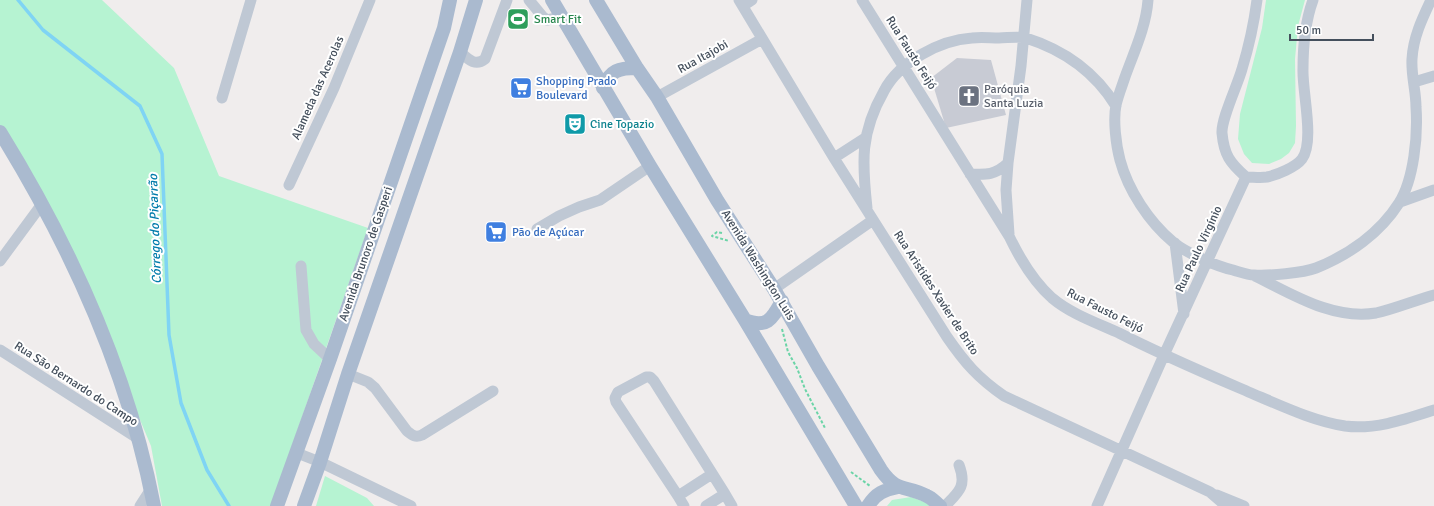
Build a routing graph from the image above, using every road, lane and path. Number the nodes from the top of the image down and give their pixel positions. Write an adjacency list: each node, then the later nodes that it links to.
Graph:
1 (251, 0): 25 (street)
2 (370, 0): 35 (street, Alameda das Acerolas)
3 (450, 0): 56 (main road, Avenida Brunoro de Gasperi)
4 (476, 0): 19 (main road, Avenida Brunoro de Gasperi)
5 (507, 0): 19 (street)
6 (530, 0): 16 (street)
7 (552, 0): 16 (main road)
8 (596, 0): 21 (main road, Avenida Washington Luis)
9 (862, 0): 20 (street, Rua Fausto Feijó)
10 (1027, 0): 17 (street)
11 (1148, 0): 27 (street)
12 (1257, 0): 34 (street)
13 (1313, 0): 34 (street)
14 (1431, 0): 23 (street)
15 (745, 2): 18 (street, Rua Aristides Xavier de Brito)
16 (561, 17): 24 (main road)
17 (1024, 37): 20 (street); 27 (street); 31 (street)
18 (762, 38): 26 (street, Rua Itajobi); 30 (street, Rua Aristides Xavier de Brito)
19 (460, 52): 57 (main road, Avenida Brunoro de Gasperi)
20 (903, 66): 29 (street); 33 (street, Rua Fausto Feijó)
21 (637, 68): 24 (main road); 26 (main road, Avenida Washington Luis)
22 (1434, 76): 23 (street)
23 (1414, 82): 37 (street)
24 (603, 88): 32 (main road)
25 (222, 98)
26 (657, 98): 48 (main road, Avenida Washington Luis)
27 (1116, 106): 43 (street)
28 (0, 132): 38 (main road)
29 (865, 138): 30 (street); 39 (street)
30 (834, 158): 39 (street, Rua Aristides Xavier de Brito)
31 (1008, 163): 33 (street); 41 (street)
32 (650, 166): 40 (street); 53 (main road)
33 (970, 174): 41 (street, Rua Fausto Feijó)
34 (1246, 177): 45 (street, Rua Paulo Virgínio)
35 (289, 185)
36 (1434, 190): 37 (street)
37 (1400, 202): 47 (street)
38 (42, 204): 44 (street); 61 (main road)
39 (870, 215): 48 (street); 62 (street, Rua Aristides Xavier de Brito)
40 (537, 229)
41 (1009, 236): 55 (street, Rua Fausto Feijó)
42 (729, 241): 42 (path)
43 (1175, 244): 45 (street); 52 (street)
44 (0, 261)
45 (1208, 261): 47 (street); 52 (street, Rua Paulo Virgínio)
46 (301, 266): 56 (street)
47 (1253, 275): 49 (street)
48 (774, 289): 50 (main road, Avenida Washington Luis)
49 (1434, 295)
50 (782, 302): 51 (main road); 68 (main road, Avenida Washington Luis)
51 (775, 314): 53 (main road); 60 (path)
52 (1184, 314): 55 (street, Rua Paulo Virgínio)
53 (745, 320): 82 (main road)
54 (0, 350): 61 (street, Rua São Bernardo do Campo)
55 (1164, 356): 59 (street, Rua Fausto Feijó); 62 (street, Rua Paulo Virgínio)
56 (330, 359): 63 (main road, Avenida Brunoro de Gasperi)
57 (348, 374): 58 (street); 64 (main road, Avenida Brunoro de Gasperi)
58 (493, 391)
59 (1434, 410)
60 (826, 429)
61 (139, 439): 69 (main road)
62 (1122, 452): 70 (street, Rua Aristides Xavier de Brito); 85 (street, Rua Paulo Virgínio)
63 (297, 453): 64 (street); 76 (main road, Avenida Brunoro de Gasperi)
64 (320, 462): 77 (main road, Avenida Brunoro de Gasperi); 78 (street)
65 (959, 465): 84 (street)
66 (847, 470): 73 (path)
67 (712, 474): 71 (street); 72 (street); 72 (street)
68 (898, 487): 73 (main road); 83 (main road, Avenida Washington Luis)
69 (151, 489): 74 (street); 75 (main road)
70 (1210, 492): 86 (street, Rua Aristides Xavier de Brito); 87 (street, Rua Aristides Xavier de Brito)
71 (725, 494): 80 (street); 81 (street)
72 (678, 496): 79 (street)
73 (872, 501)
74 (140, 506)
75 (154, 506)
76 (277, 506)
77 (304, 506)
78 (411, 506)
79 (684, 506)
80 (706, 506)
81 (732, 506)
82 (856, 506)
83 (940, 506)
84 (945, 506)
85 (1098, 506)
86 (1226, 506)
87 (1244, 506)

